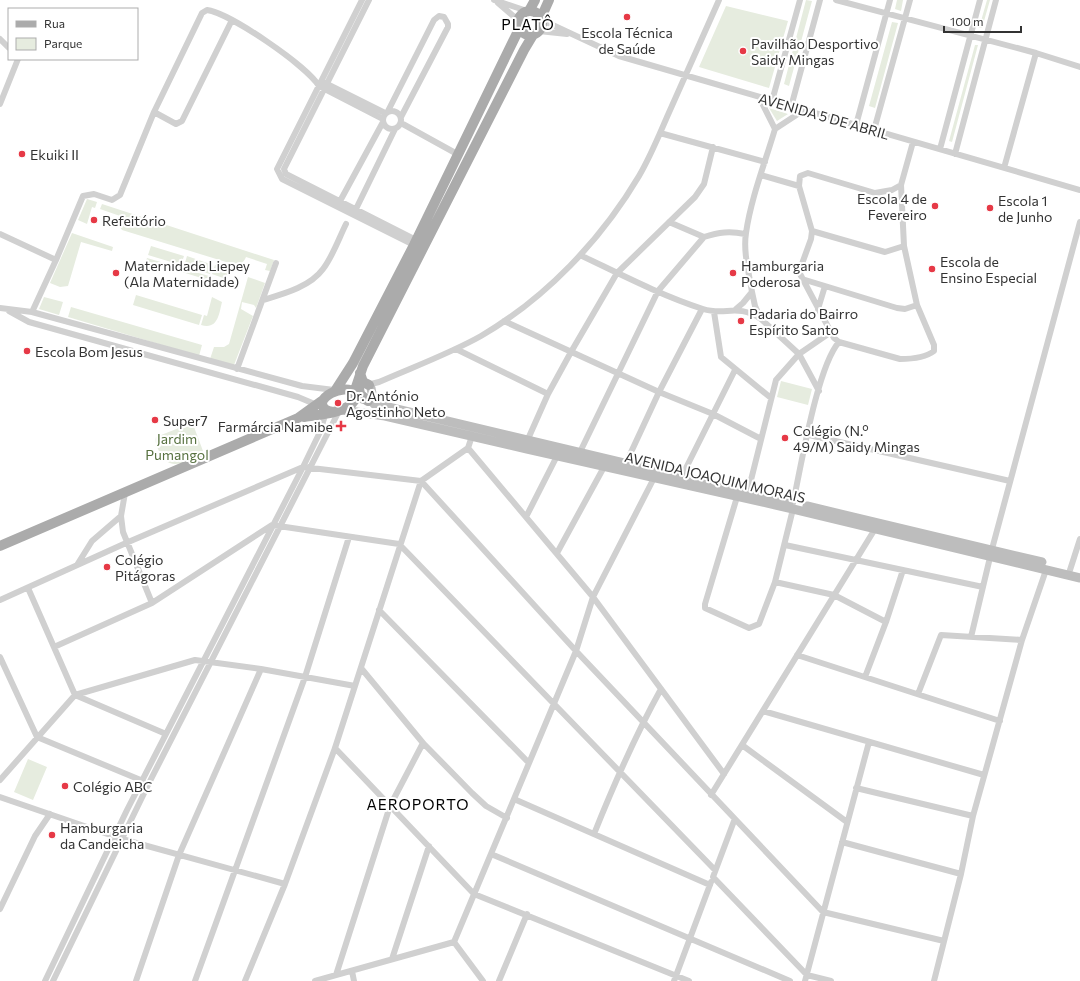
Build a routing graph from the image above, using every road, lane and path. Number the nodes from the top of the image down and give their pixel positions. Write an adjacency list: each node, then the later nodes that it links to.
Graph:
1 (362, 0): 30 (street)
2 (369, 0): 30 (street)
3 (494, 0): 14 (street); 19 (street)
4 (535, 0): 14 (main road)
5 (550, 0): 17 (main road)
6 (719, 0): 29 (street)
7 (800, 0): 32 (street)
8 (820, 0): 34 (street)
9 (836, 0): 15 (street)
10 (890, 0): 15 (street)
11 (910, 0): 16 (street)
12 (980, 0): 22 (street)
13 (996, 0): 24 (street)
14 (528, 11): 17 (main road); 19 (main road)
15 (886, 13): 16 (street); 39 (street)
16 (905, 18): 22 (street); 42 (street)
17 (542, 19): 20 (main road); 21 (street, AVENIDA 5 DE ABRIL)
18 (232, 20): 30 (street); 36 (street); 36 (street)
19 (519, 24): 20 (main road); 48 (main road)
20 (536, 33): 21 (street, AVENIDA 5 DE ABRIL); 94 (main road)
21 (570, 35): 29 (street, AVENIDA 5 DE ABRIL)
22 (971, 36): 24 (street); 46 (street)
23 (0, 39): 25 (street)
24 (986, 40): 26 (street); 47 (street)
25 (8, 47)
26 (1036, 53): 28 (street); 50 (street)
27 (18, 60): 33 (street)
28 (1080, 67)
29 (686, 76): 31 (street, AVENIDA 5 DE ABRIL); 43 (street)
30 (321, 84): 37 (street); 55 (street)
31 (759, 97): 32 (street, AVENIDA 5 DE ABRIL); 41 (street)
32 (772, 101): 34 (street, AVENIDA 5 DE ABRIL)
33 (0, 104)
34 (791, 107): 35 (street, AVENIDA 5 DE ABRIL)
35 (804, 110): 39 (street, AVENIDA 5 DE ABRIL); 41 (street)
36 (154, 112): 67 (street)
37 (385, 116): 38 (street); 38 (street); 40 (street); 55 (street)
38 (401, 120): 40 (street); 48 (street)
39 (856, 125): 42 (street, AVENIDA 5 DE ABRIL)
40 (395, 129): 56 (street)
41 (775, 129): 49 (street)
42 (874, 130): 44 (street, AVENIDA 5 DE ABRIL)
43 (660, 133): 45 (street); 66 (street)
44 (913, 142): 46 (street, AVENIDA 5 DE ABRIL); 52 (street)
45 (712, 147): 49 (street); 57 (street)
46 (940, 149): 47 (street, AVENIDA 5 DE ABRIL)
47 (955, 154): 50 (street, AVENIDA 5 DE ABRIL)
48 (459, 155): 64 (main road)
49 (765, 162): 51 (street)
50 (1004, 168): 54 (street, AVENIDA 5 DE ABRIL)
51 (761, 175): 53 (street); 62 (street)
52 (901, 184): 53 (street); 65 (street)
53 (799, 186): 60 (street)
54 (1080, 190)
55 (339, 204): 56 (street)
56 (354, 212): 64 (street)
57 (669, 222): 63 (street); 69 (street)
58 (1080, 222): 118 (street)
59 (346, 224): 74 (street)
60 (812, 231): 65 (street); 70 (street)
61 (0, 234): 67 (street)
62 (745, 234): 63 (street); 73 (street)
63 (704, 237): 72 (street)
64 (415, 242): 96 (main road)
65 (904, 246): 75 (street)
66 (580, 255): 69 (street); 83 (street)
67 (56, 260): 80 (street)
68 (276, 263): 74 (street)
69 (617, 273): 72 (street); 87 (street)
70 (802, 279): 71 (street); 79 (street)
71 (825, 286): 75 (street); 79 (street)
72 (658, 291): 77 (street); 93 (street)
73 (752, 292): 78 (street); 82 (street)
74 (263, 300): 91 (street)
75 (917, 305): 85 (street)
76 (3, 309): 80 (street); 90 (street)
77 (702, 309): 81 (street); 98 (street)
78 (736, 309): 81 (street); 82 (street)
79 (818, 309): 84 (street)
80 (32, 312): 89 (street)
81 (714, 312): 92 (street)
82 (761, 319): 88 (street)
83 (504, 321): 86 (street); 87 (street)
84 (831, 332): 85 (street); 88 (street)
85 (839, 342): 97 (street)
86 (456, 349): 95 (street); 99 (street)
87 (570, 352): 93 (street); 99 (street)
88 (799, 354): 97 (street); 100 (street)
89 (203, 359): 90 (street); 91 (street)
90 (200, 369): 102 (street)
91 (237, 369): 96 (street)
92 (736, 370): 100 (street); 103 (street)
93 (619, 374): 98 (street); 109 (street)
94 (356, 387): 95 (street); 95 (main road); 96 (main road); 101 (main road); 102 (main road)
95 (370, 387): 101 (street)
96 (335, 391): 102 (main road)
97 (818, 391): 104 (street)
98 (659, 392): 103 (street); 111 (street)
99 (548, 394): 107 (street)
100 (771, 398): 106 (street)
101 (371, 402): 107 (street, AVENIDA JOAQUIM MORAIS)
102 (329, 409): 105 (street, AVENIDA JOAQUIM MORAIS); 112 (street); 114 (street); 120 (main road)
103 (712, 414): 106 (street); 115 (street)
104 (808, 434): 118 (street); 122 (street)
105 (472, 436): 108 (street); 110 (street, AVENIDA JOAQUIM MORAIS)
106 (761, 438): 119 (street)
107 (528, 439): 109 (street, AVENIDA JOAQUIM MORAIS)
108 (468, 448): 117 (street); 124 (street)
109 (580, 452): 111 (street, AVENIDA JOAQUIM MORAIS)
110 (557, 456): 113 (street, AVENIDA JOAQUIM MORAIS); 124 (street)
111 (626, 463): 115 (street, AVENIDA JOAQUIM MORAIS)
112 (303, 467): 114 (street); 125 (street); 130 (street)
113 (604, 467): 116 (street, AVENIDA JOAQUIM MORAIS); 135 (street)
114 (310, 468): 117 (street); 126 (street)
115 (682, 476): 119 (street, AVENIDA JOAQUIM MORAIS)
116 (654, 478): 121 (street, AVENIDA JOAQUIM MORAIS); 147 (street)
117 (421, 481): 131 (street); 155 (street)
118 (1010, 481): 134 (street)
119 (748, 492): 122 (street, AVENIDA JOAQUIM MORAIS)
120 (125, 493): 123 (street); 133 (main road)
121 (737, 497): 122 (street, AVENIDA JOAQUIM MORAIS); 143 (street)
122 (793, 506): 127 (street, AVENIDA JOAQUIM MORAIS); 132 (street); 134 (street, AVENIDA JOAQUIM MORAIS)
123 (121, 516): 130 (street); 137 (street)
124 (526, 517): 135 (street)
125 (272, 525): 126 (street); 149 (street); 158 (street)
126 (281, 527): 128 (street); 159 (street)
127 (875, 529): 134 (street, AVENIDA JOAQUIM MORAIS); 136 (street)
128 (349, 537): 131 (street); 162 (street)
129 (1080, 540): 140 (street)
130 (126, 543): 137 (street); 149 (street)
131 (399, 544): 150 (street); 168 (street)
132 (785, 545): 136 (street); 143 (street)
133 (0, 546)
134 (991, 552): 139 (street, AVENIDA JOAQUIM MORAIS); 140 (street, AVENIDA JOAQUIM MORAIS); 144 (street)
135 (557, 553): 147 (street)
136 (856, 560): 138 (street); 146 (street)
137 (77, 565): 145 (street)
138 (903, 570): 144 (street); 151 (street)
139 (1046, 570): 142 (street, AVENIDA JOAQUIM MORAIS); 153 (street)
140 (1070, 570): 141 (street, AVENIDA JOAQUIM MORAIS)
141 (1080, 572)
142 (1080, 578)
143 (776, 582): 146 (street)
144 (983, 587): 152 (street)
145 (28, 588): 148 (street); 154 (street)
146 (834, 595): 151 (street); 156 (street)
147 (593, 597): 155 (street); 165 (street)
148 (0, 600)
149 (152, 603): 154 (street)
150 (379, 610): 160 (street); 178 (street)
151 (886, 622): 163 (street)
152 (971, 637): 153 (street); 166 (street)
153 (1022, 640): 170 (street)
154 (54, 647): 167 (street)
155 (576, 651): 168 (street); 171 (street)
156 (798, 655): 163 (street); 169 (street)
157 (0, 657): 173 (street)
158 (203, 661): 159 (street); 167 (street); 172 (street)
159 (211, 662): 161 (street); 196 (street)
160 (361, 668): 164 (street); 175 (street)
161 (262, 669): 162 (street); 199 (street)
162 (305, 676): 164 (street); 201 (street)
163 (865, 677): 166 (street)
164 (356, 686): 177 (street)
165 (660, 689): 171 (street); 180 (street)
166 (918, 694): 170 (street)
167 (75, 695): 172 (street); 173 (street)
168 (554, 703): 178 (street); 179 (street)
169 (763, 711): 174 (street); 176 (street)
170 (1000, 721): 181 (street)
171 (642, 722): 179 (street); 185 (street)
172 (166, 734): 183 (street)
173 (37, 737): 182 (street); 183 (street)
174 (869, 742): 181 (street); 184 (street)
175 (423, 743): 188 (street); 191 (street)
176 (742, 745): 180 (street); 193 (street)
177 (335, 748): 188 (street); 205 (street)
178 (529, 763): 187 (street)
179 (619, 772): 194 (street); 202 (street)
180 (724, 774): 185 (street)
181 (984, 774): 190 (street)
182 (0, 780)
183 (143, 781): 195 (street)
184 (856, 788): 190 (street); 193 (street)
185 (711, 795): 192 (street)
186 (0, 797): 189 (street)
187 (514, 799): 191 (street); 194 (street)
188 (390, 806): 198 (street); 216 (street)
189 (50, 814): 195 (street); 208 (street)
190 (973, 816): 203 (street)
191 (507, 818): 200 (street)
192 (734, 821): 202 (street); 209 (street)
193 (847, 822): 197 (street)
194 (594, 834): 206 (street)
195 (115, 836): 196 (street); 219 (street)
196 (122, 839): 199 (street); 220 (street)
197 (842, 842): 203 (street); 209 (street)
198 (429, 846): 207 (street); 214 (street)
199 (179, 854): 201 (street); 221 (street)
200 (491, 854): 207 (street); 211 (street)
201 (234, 870): 205 (street); 222 (street)
202 (715, 870): 204 (street)
203 (961, 874): 212 (street)
204 (712, 877): 206 (street); 217 (street)
205 (285, 884): 223 (street)
206 (710, 885): 211 (street)
207 (474, 894): 210 (street); 213 (street)
208 (0, 909)
209 (823, 912): 212 (street); 217 (street)
210 (527, 914): 218 (street); 227 (street)
211 (690, 938): 218 (street); 229 (street)
212 (944, 941): 231 (street)
213 (454, 942): 214 (street); 226 (street)
214 (392, 959): 215 (street)
215 (352, 971): 216 (street); 225 (street)
216 (336, 975): 224 (street)
217 (806, 978): 230 (street)
218 (675, 979): 228 (street)
219 (45, 981)
220 (53, 981)
221 (136, 981)
222 (195, 981)
223 (245, 981)
224 (315, 981)
225 (354, 981)
226 (483, 981)
227 (499, 981)
228 (689, 981)
229 (790, 981)
230 (831, 981)
231 (934, 981)

